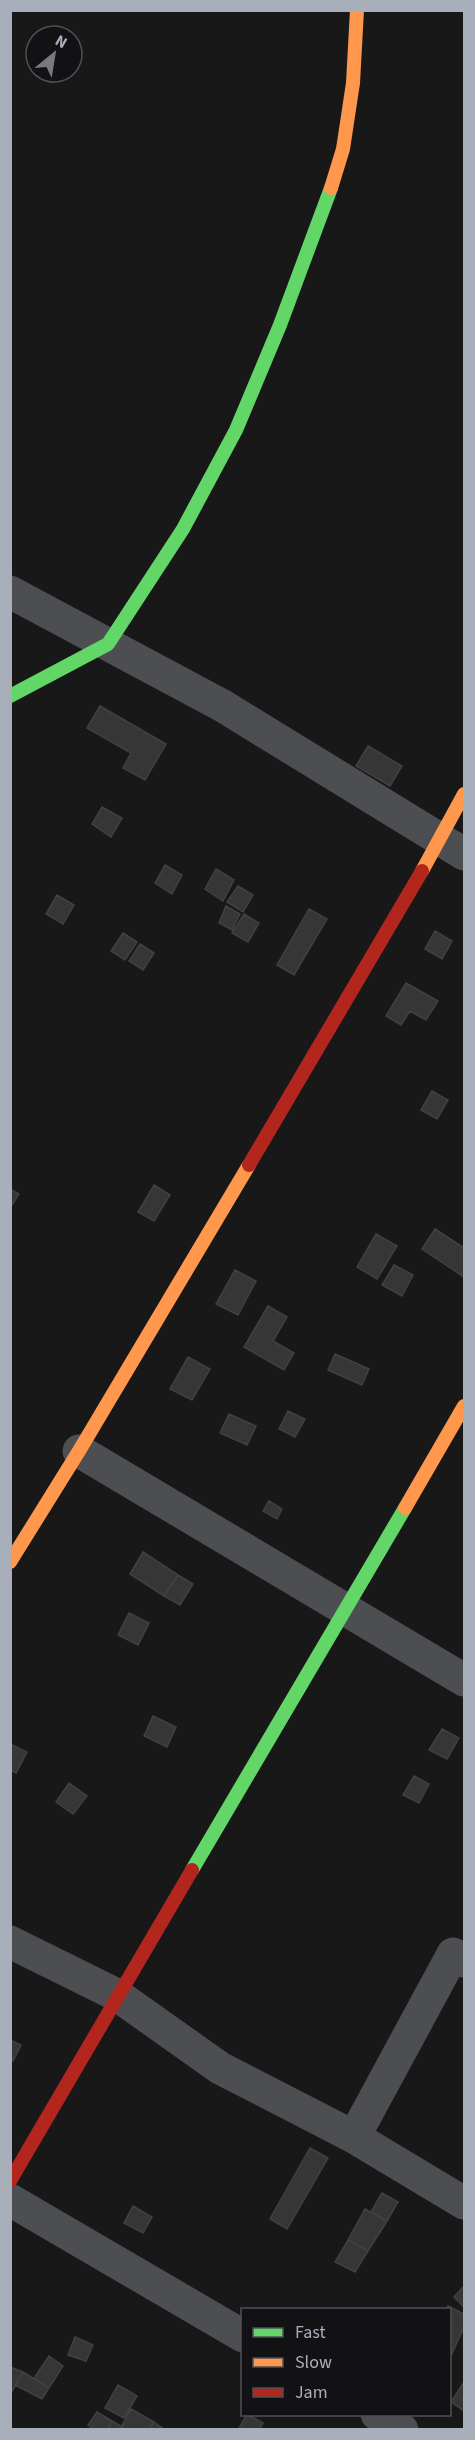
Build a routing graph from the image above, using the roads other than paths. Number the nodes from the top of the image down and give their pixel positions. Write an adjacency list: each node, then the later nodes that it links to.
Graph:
1 (357, 10): 3 (street)
2 (10, 592): 3 (street)
3 (108, 644): 4 (street); 6 (street)
4 (10, 696)
5 (465, 794): 6 (street)
6 (453, 847): 8 (street)
7 (465, 1406): 10 (street)
8 (79, 1451): 9 (street); 10 (street)
9 (10, 1562)
10 (346, 1611): 11 (street); 14 (street)
11 (465, 1680)
12 (10, 1942): 14 (street)
13 (461, 1950): 15 (street)
14 (117, 1995): 15 (street); 16 (street)
15 (354, 2137): 18 (street)
16 (10, 2181)
17 (10, 2200): 19 (street)
18 (465, 2203)
19 (241, 2335)
20 (379, 2416): 21 (street)
21 (402, 2430)

